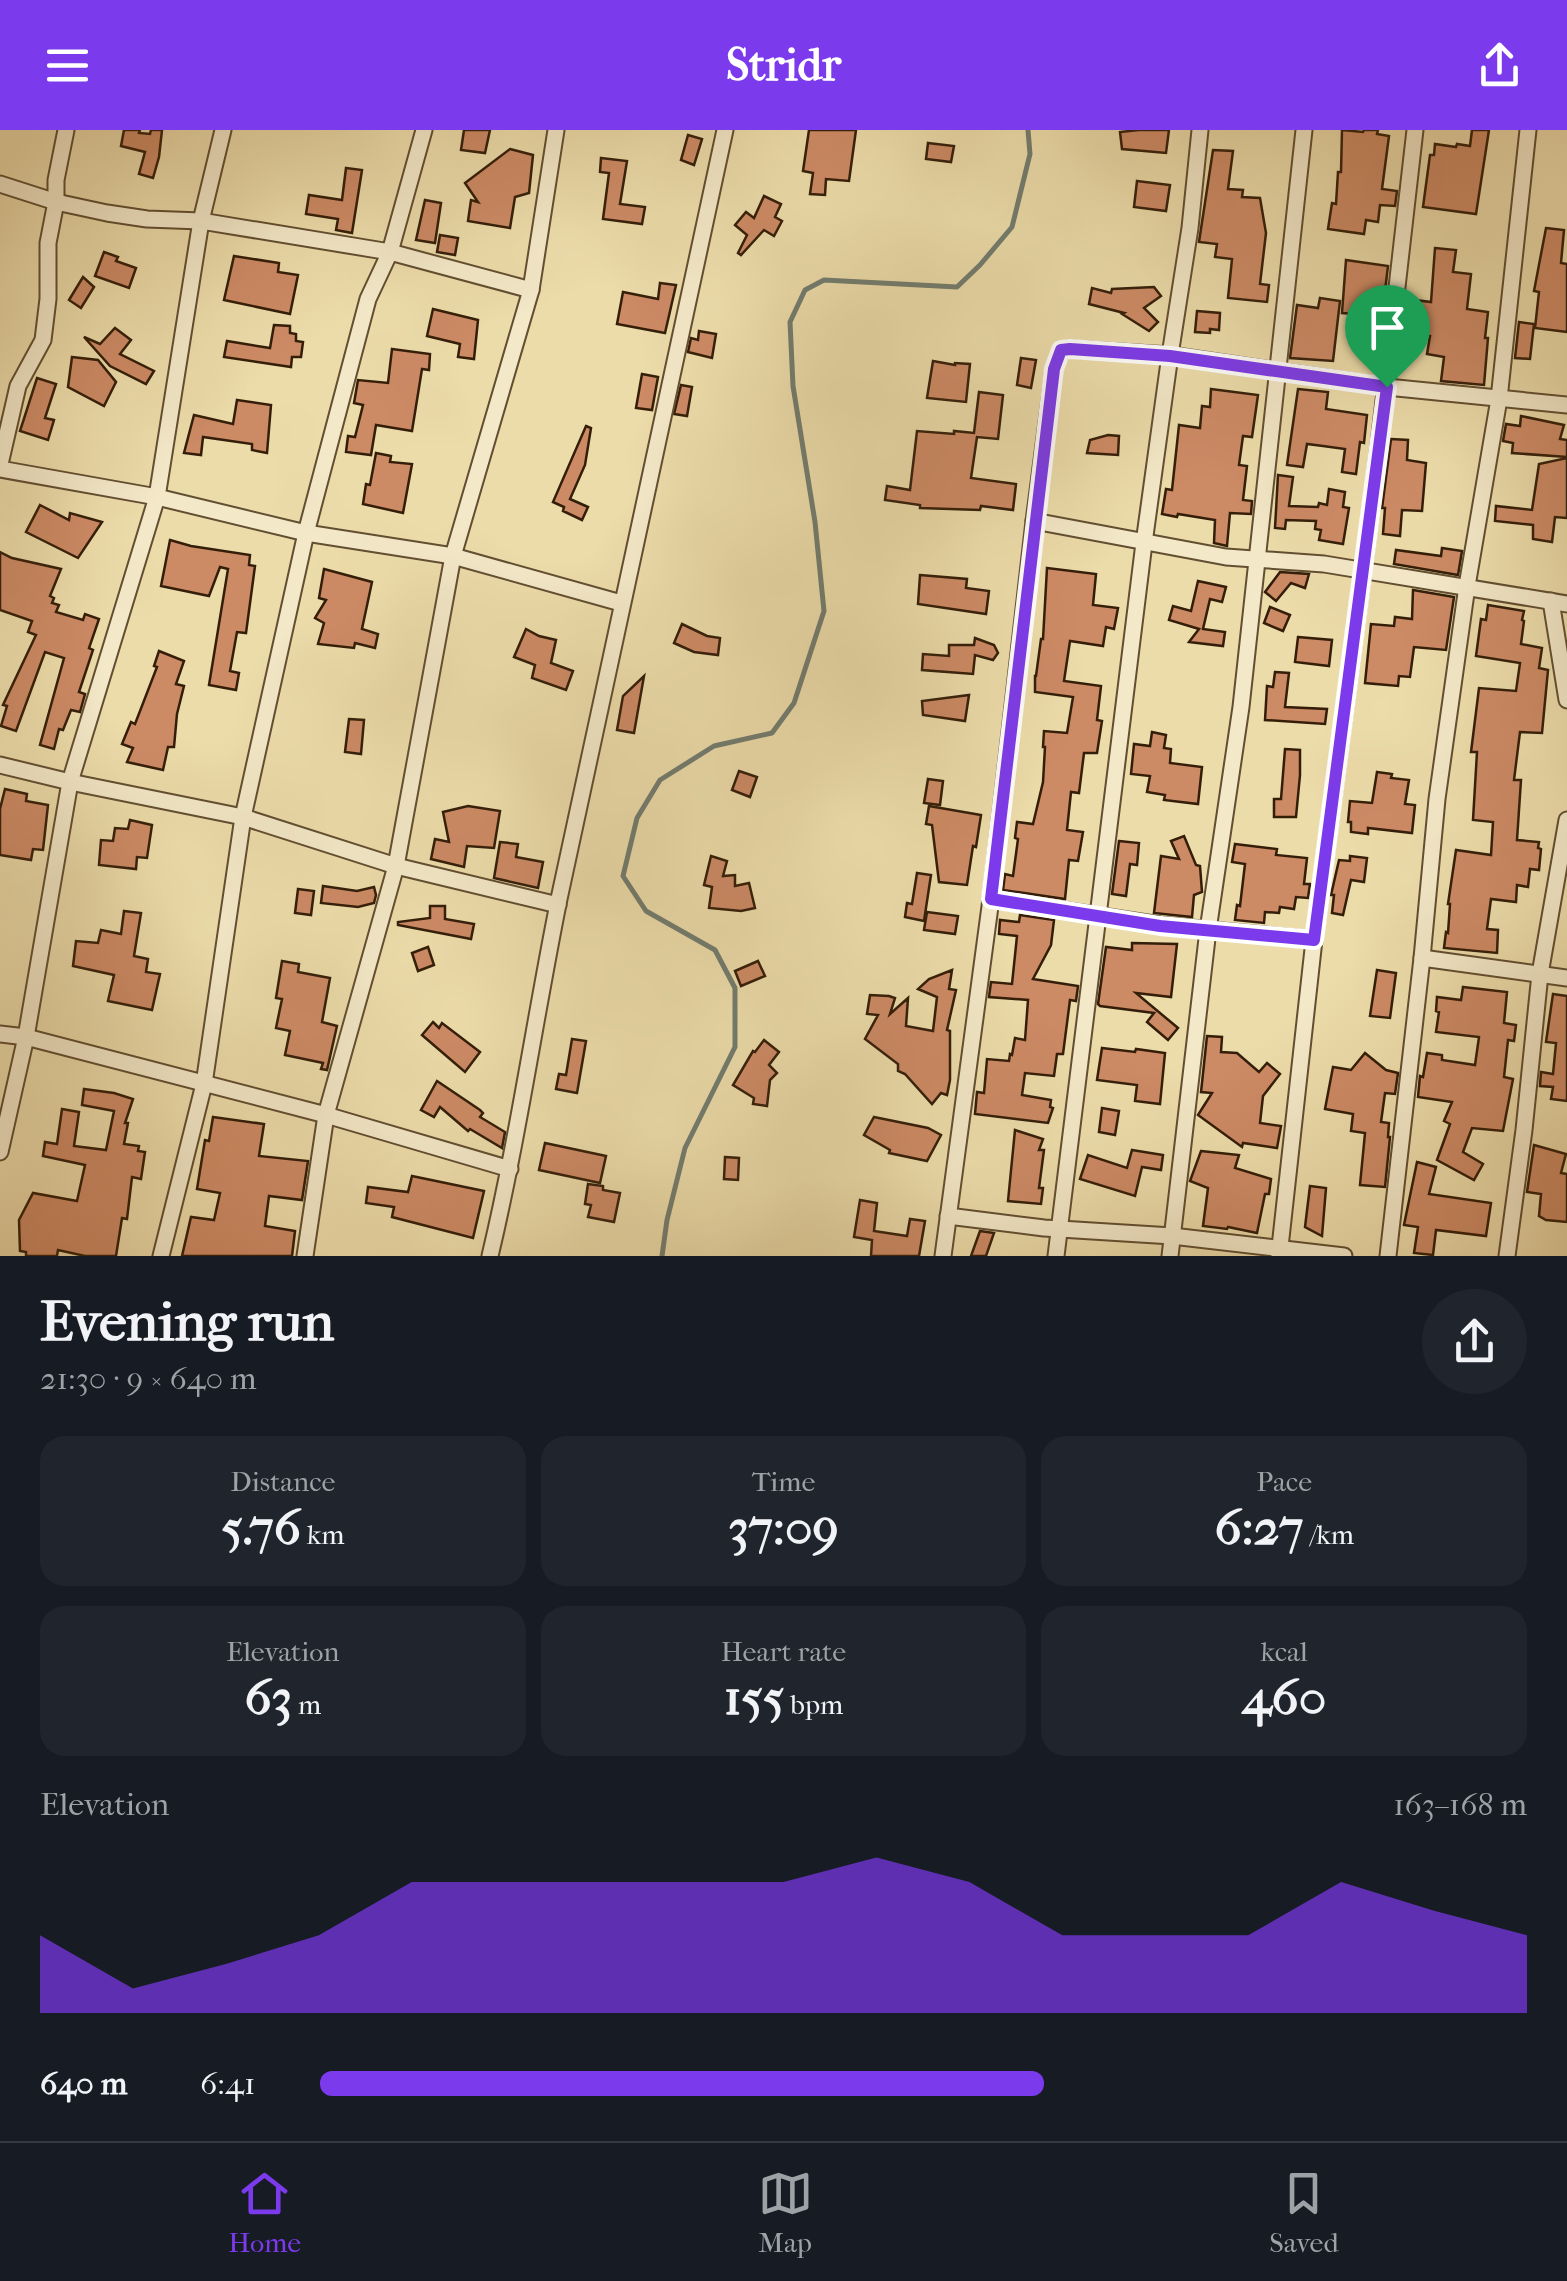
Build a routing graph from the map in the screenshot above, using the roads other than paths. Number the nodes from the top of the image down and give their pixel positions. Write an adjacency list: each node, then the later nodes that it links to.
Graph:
1 (66, 130): 11 (street)
2 (223, 130): 12 (street)
3 (424, 130): 13 (street)
4 (556, 130): 14 (street)
5 (725, 130): 30 (street)
6 (1200, 130): 15 (street)
7 (1304, 130): 16 (street)
8 (1415, 130): 17 (street)
9 (1528, 130): 18 (street)
10 (0, 184): 11 (street)
11 (56, 202): 12 (street); 20 (street)
12 (200, 221): 13 (street); 21 (street)
13 (390, 252): 14 (street); 23 (street)
14 (531, 290): 25 (street)
15 (1170, 356): 16 (street); 22 (street); 24 (street)
16 (1277, 370): 17 (street); 26 (street)
17 (1387, 387): 18 (street); 27 (street)
18 (1499, 399): 19 (street); 28 (street)
19 (1567, 405)
20 (0, 467): 21 (street)
21 (157, 496): 23 (street); 33 (street)
22 (1034, 521): 24 (street); 37 (street)
23 (306, 532): 25 (street); 34 (street)
24 (1144, 544): 26 (street); 39 (street)
25 (453, 556): 30 (street); 36 (street)
26 (1257, 561): 27 (street); 40 (street)
27 (1363, 570): 28 (street); 41 (street)
28 (1467, 586): 29 (street); 42 (street)
29 (1559, 602): 31 (street)
30 (621, 603): 38 (street)
31 (1567, 700)
32 (0, 765): 33 (street)
33 (70, 782): 34 (street); 46 (street)
34 (243, 817): 36 (street); 47 (street)
35 (1567, 820): 43 (street)
36 (396, 866): 38 (street); 48 (street)
37 (991, 899): 39 (street); 51 (street)
38 (558, 905): 50 (street)
39 (1098, 916): 40 (street); 52 (street)
40 (1208, 930): 41 (street); 53 (street)
41 (1314, 940): 54 (street)
42 (1422, 958): 43 (street); 62 (street)
43 (1540, 974): 44 (street); 63 (street)
44 (1567, 978)
45 (0, 1034): 46 (street)
46 (26, 1036): 47 (street); 49 (street)
47 (204, 1084): 48 (street); 55 (street)
48 (326, 1115): 50 (street); 56 (street)
49 (0, 1152)
50 (510, 1169): 57 (street)
51 (948, 1216): 52 (street); 58 (street)
52 (1059, 1229): 53 (street); 59 (street)
53 (1172, 1236): 54 (street); 60 (street)
54 (1280, 1253): 61 (street)
55 (161, 1256)
56 (304, 1256)
57 (490, 1256)
58 (942, 1256)
59 (1056, 1256)
60 (1170, 1256)
61 (1344, 1256)
62 (1388, 1256)
63 (1507, 1256)

